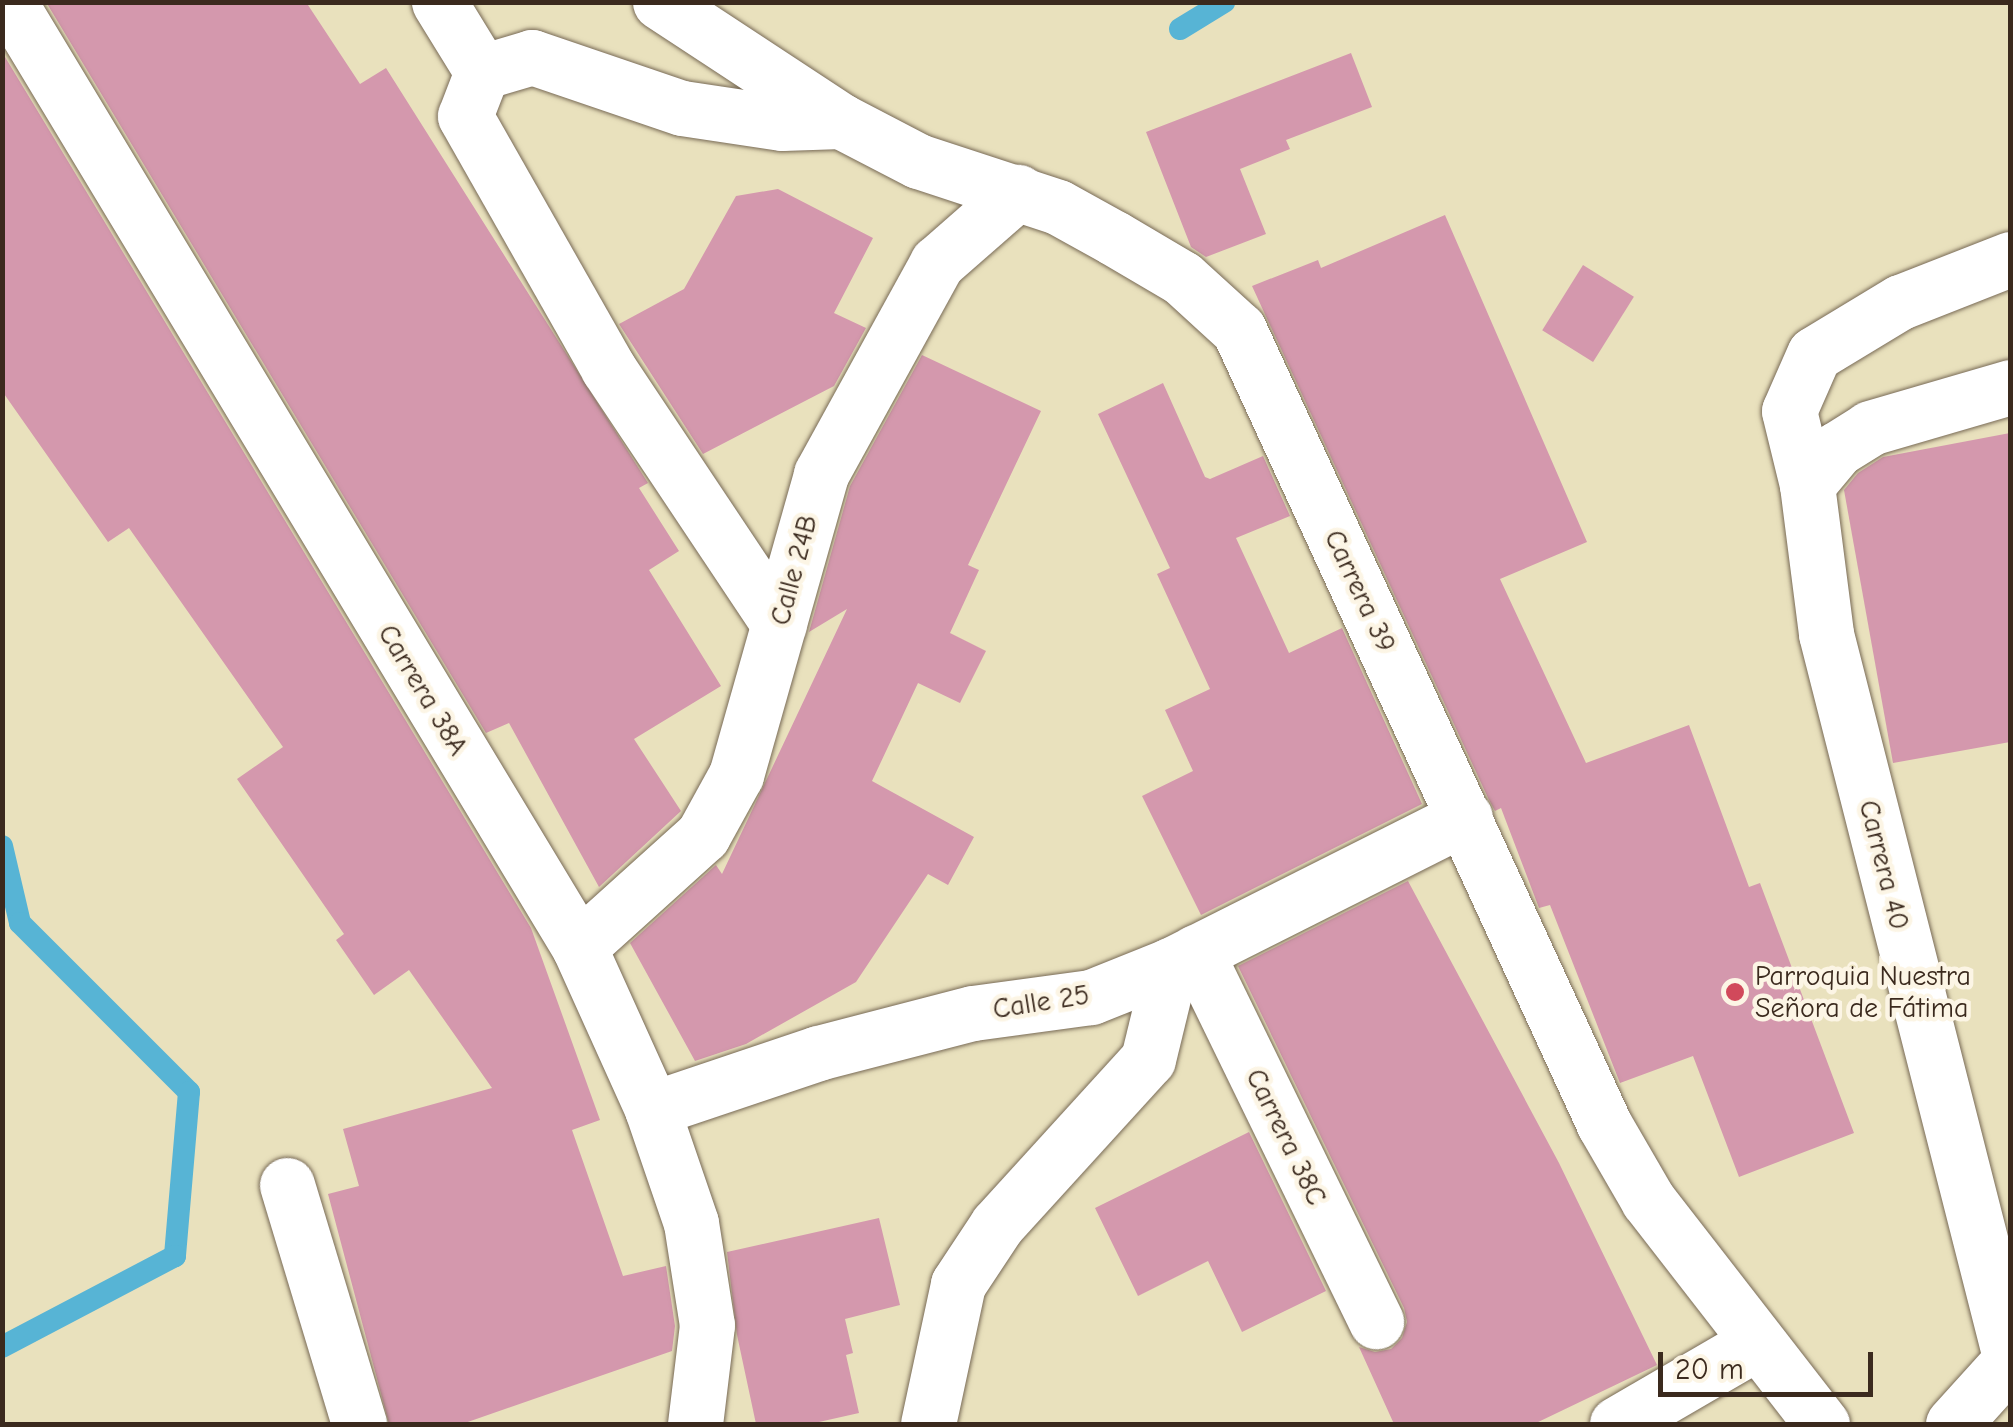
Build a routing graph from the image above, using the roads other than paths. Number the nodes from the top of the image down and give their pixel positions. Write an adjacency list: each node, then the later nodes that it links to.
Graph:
1 (9, 2): 12 (street, Carrera 38A)
2 (439, 2): 4 (street)
3 (660, 2): 5 (street, Carrera 39)
4 (482, 72): 5 (street); 10 (street)
5 (841, 120): 6 (street, Carrera 39)
6 (1018, 192): 10 (street, Calle 24B); 11 (street, Carrera 39)
7 (2010, 259): 9 (street, Carrera 40)
8 (2010, 387): 9 (street)
9 (1807, 485): 18 (street, Carrera 40)
10 (779, 624): 12 (street, Calle 24B)
11 (1465, 817): 13 (street, Calle 25); 17 (street, Carrera 39)
12 (579, 947): 14 (street, Carrera 38A)
13 (1184, 959): 14 (street, Calle 25); 16 (street, Carrera 38C); 21 (street)
14 (652, 1110): 20 (street, Carrera 38A)
15 (287, 1185): 19 (street)
16 (1376, 1321)
17 (1756, 1343): 22 (street); 23 (street, Carrera 39)
18 (2010, 1359): 24 (street)
19 (359, 1424)
20 (695, 1424)
21 (928, 1424)
22 (1616, 1424)
23 (1822, 1424)
24 (1953, 1424)

